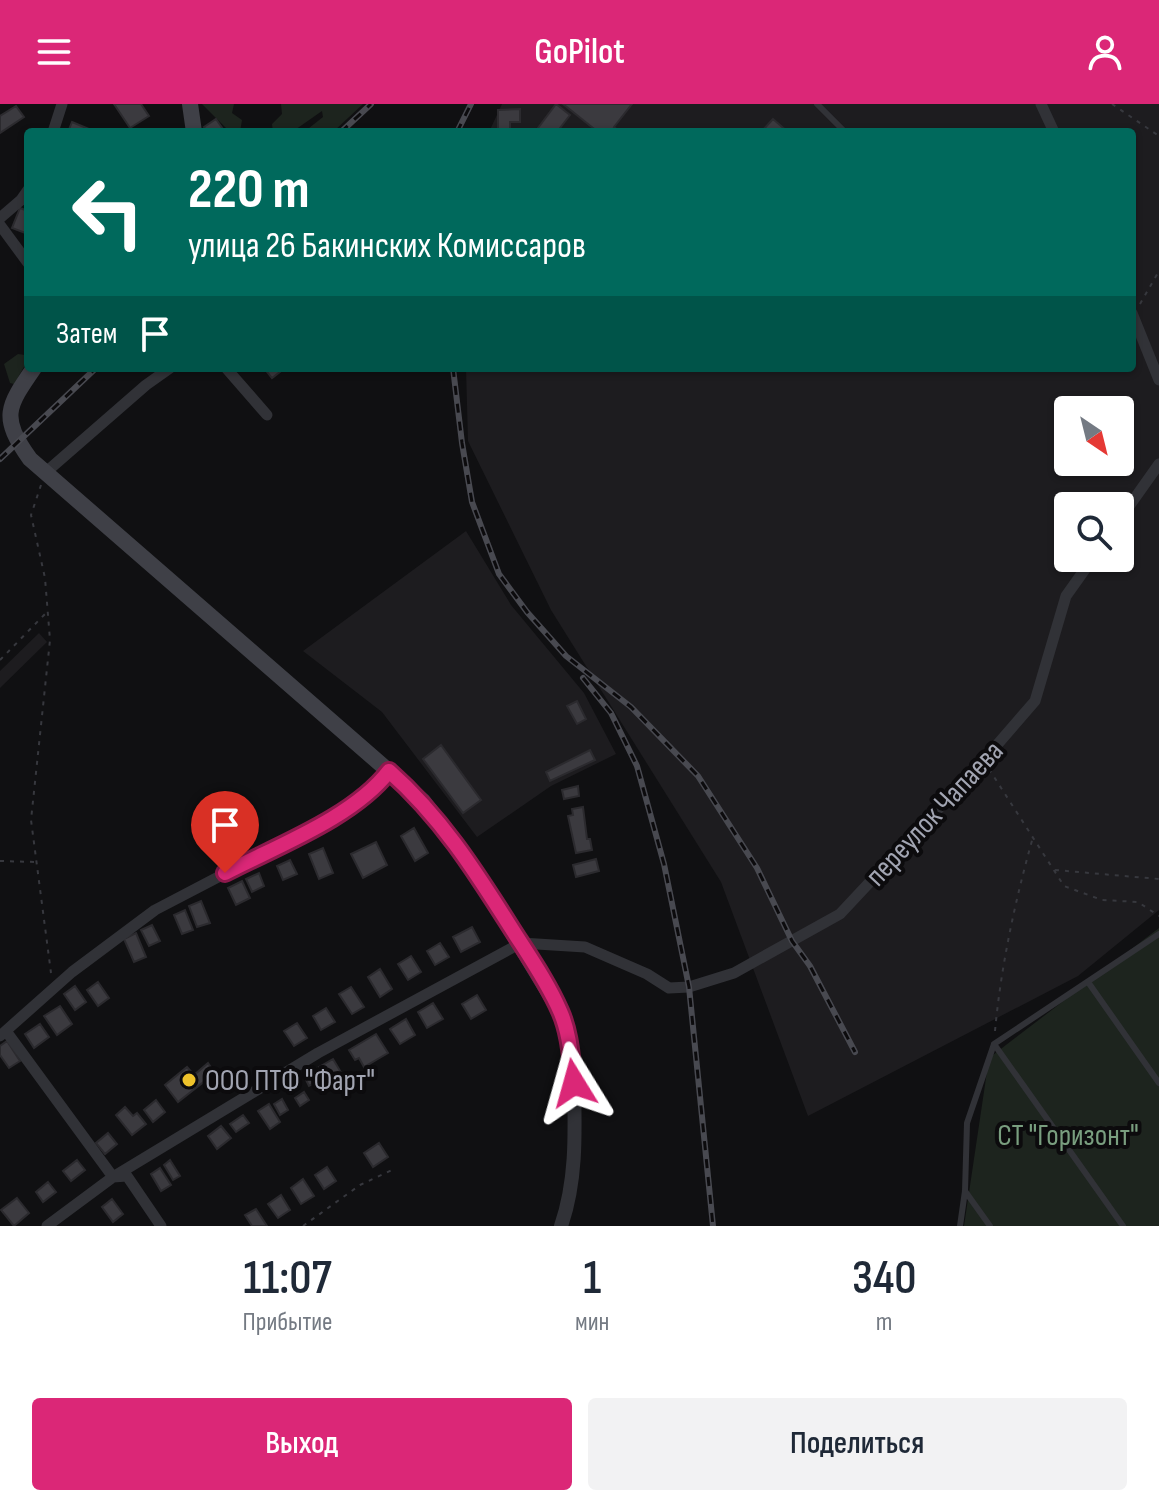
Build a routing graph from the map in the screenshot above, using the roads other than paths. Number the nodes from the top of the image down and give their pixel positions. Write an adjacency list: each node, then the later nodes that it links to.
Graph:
1 (62, 104): 5 (street)
2 (190, 104): 6 (main road)
3 (817, 104): 7 (lane)
4 (1041, 104): 8 (street)
5 (54, 128)
6 (193, 128)
7 (841, 128)
8 (1052, 128)
9 (24, 195): 10 (street)
10 (0, 218)
11 (0, 225): 12 (street)
12 (24, 258)
13 (1136, 322): 17 (street)
14 (31, 372): 18 (main road)
15 (164, 372): 21 (street)
16 (229, 372): 19 (street)
17 (1159, 380)
18 (4, 408): 21 (main road)
19 (267, 415)
20 (1159, 464): 22 (street)
21 (45, 473): 24 (main road)
22 (1134, 499)
23 (1083, 572): 26 (street, переулок Чапаева)
24 (389, 771): 26 (main road); 28 (street)
25 (1159, 934): 27 (lane)
26 (521, 943): 30 (main road); 32 (street)
27 (1088, 982): 29 (lane); 31 (lane)
28 (3, 1034): 32 (street)
29 (994, 1044): 33 (lane); 39 (lane)
30 (574, 1083): 36 (street)
31 (1159, 1083)
32 (113, 1177): 34 (street); 35 (street)
33 (965, 1191): 37 (lane); 38 (lane)
34 (47, 1226)
35 (161, 1226)
36 (561, 1226)
37 (960, 1226)
38 (990, 1226)
39 (1123, 1226)

